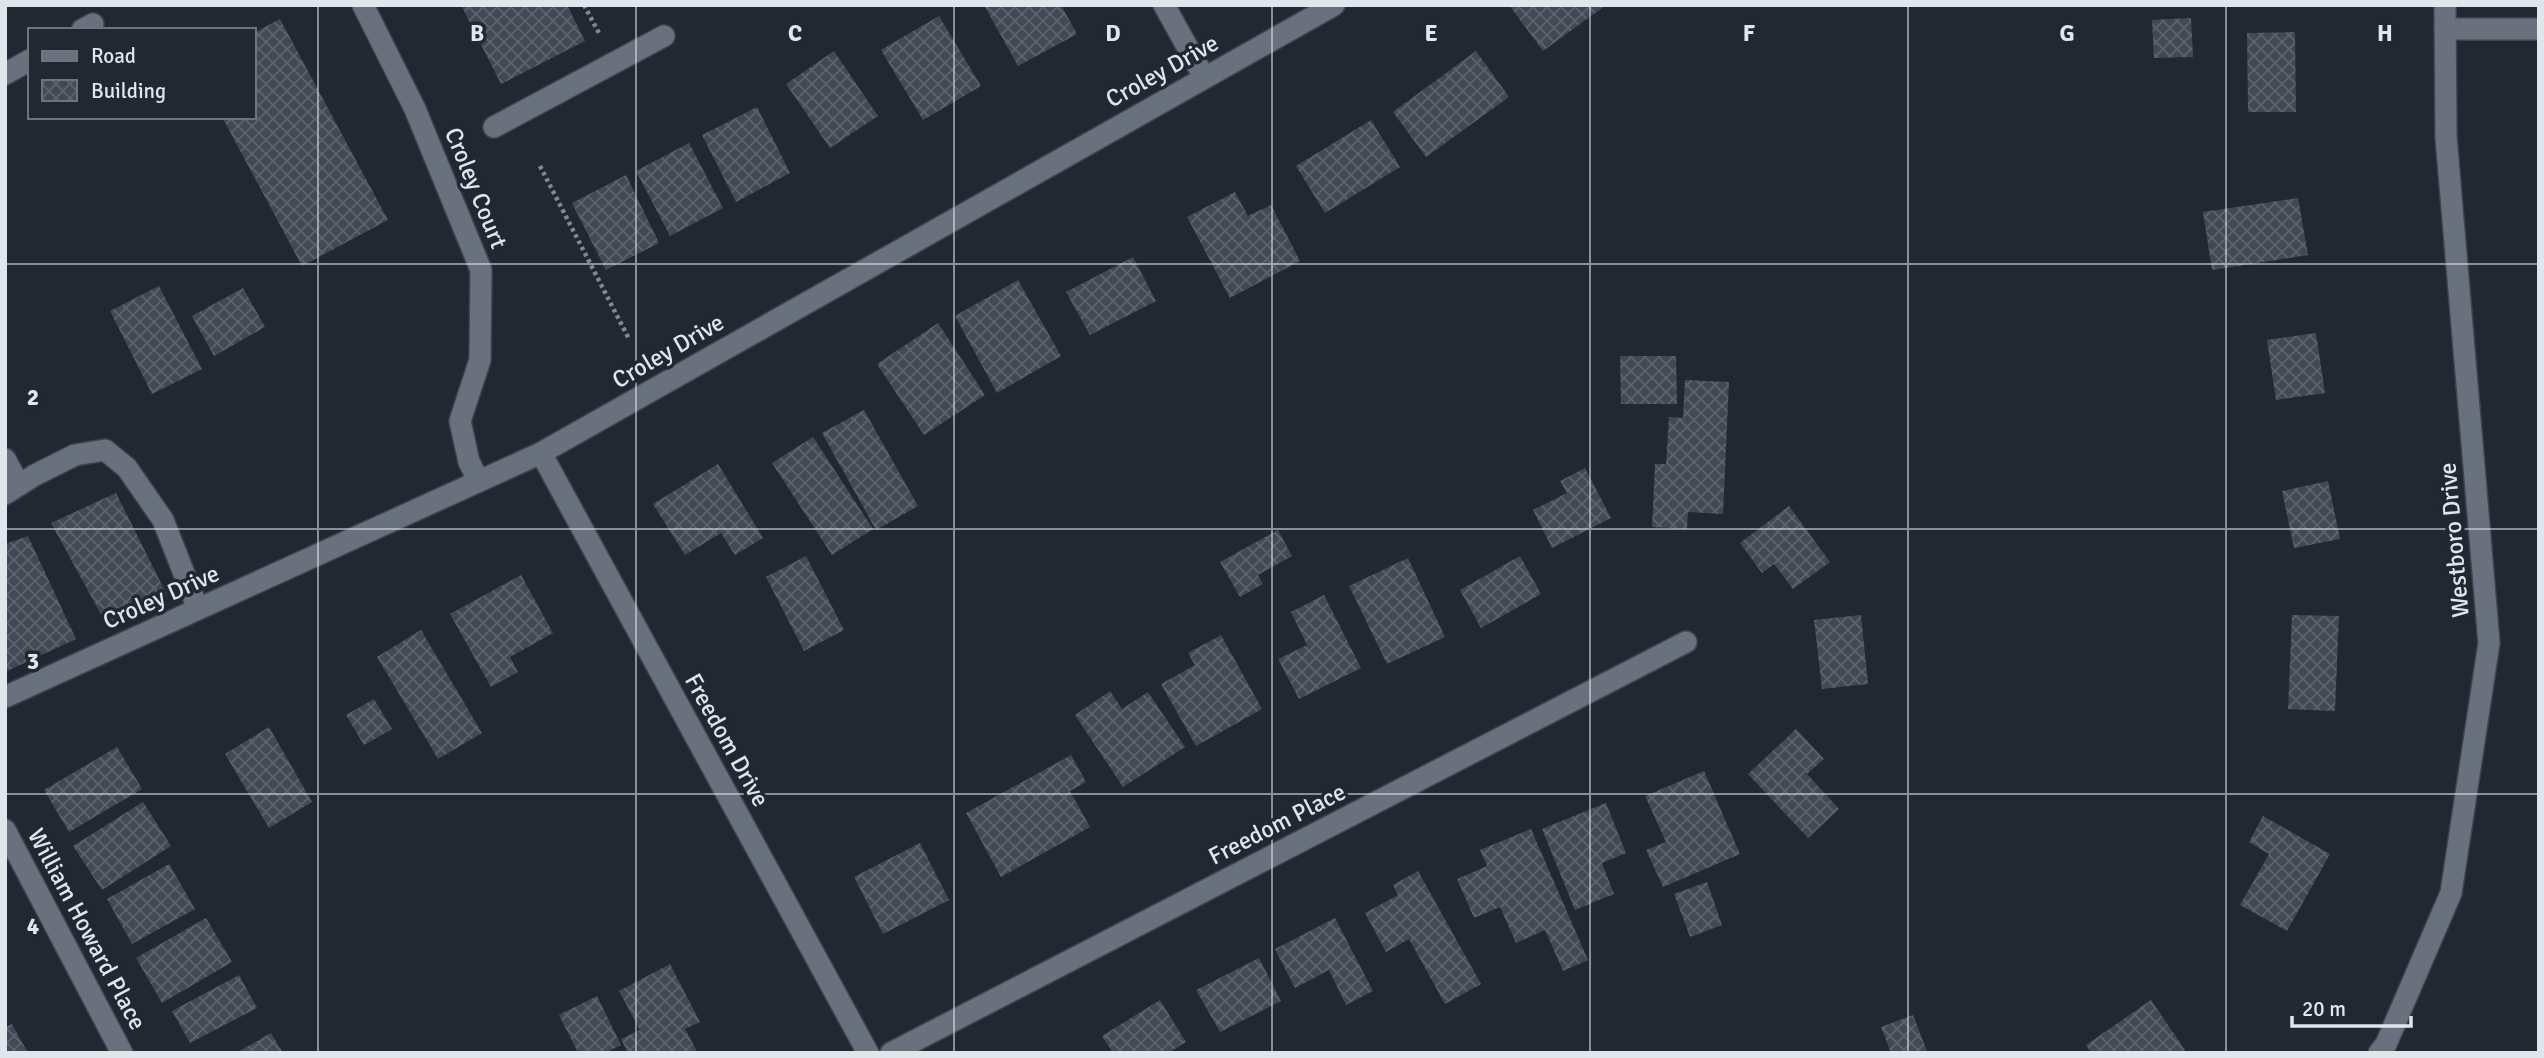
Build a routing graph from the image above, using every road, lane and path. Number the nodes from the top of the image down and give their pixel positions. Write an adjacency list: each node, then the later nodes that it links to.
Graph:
1 (363, 5): 18 (street, Croley Court)
2 (584, 5): 9 (path)
3 (1164, 5): 12 (street)
4 (1334, 5): 12 (street, Croley Drive)
5 (2445, 5): 6 (street, Westboro Drive)
6 (2445, 29): 7 (street); 27 (street, Westboro Drive)
7 (2539, 29)
8 (664, 36): 13 (street)
9 (602, 39)
10 (28, 61): 11 (street)
11 (5, 74)
12 (1204, 77): 16 (street, Croley Drive)
13 (494, 127)
14 (540, 166): 15 (path)
15 (629, 339)
16 (541, 453): 18 (street, Croley Drive); 25 (street, Freedom Drive)
17 (5, 459): 19 (street)
18 (479, 481): 20 (street, Croley Drive)
19 (12, 490): 20 (street)
20 (198, 609): 22 (street, Croley Drive)
21 (1686, 642): 26 (street, Freedom Place)
22 (5, 697)
23 (5, 830): 24 (street, William Howard Place)
24 (122, 1053)
25 (868, 1053)
26 (891, 1053)
27 (2379, 1053)

